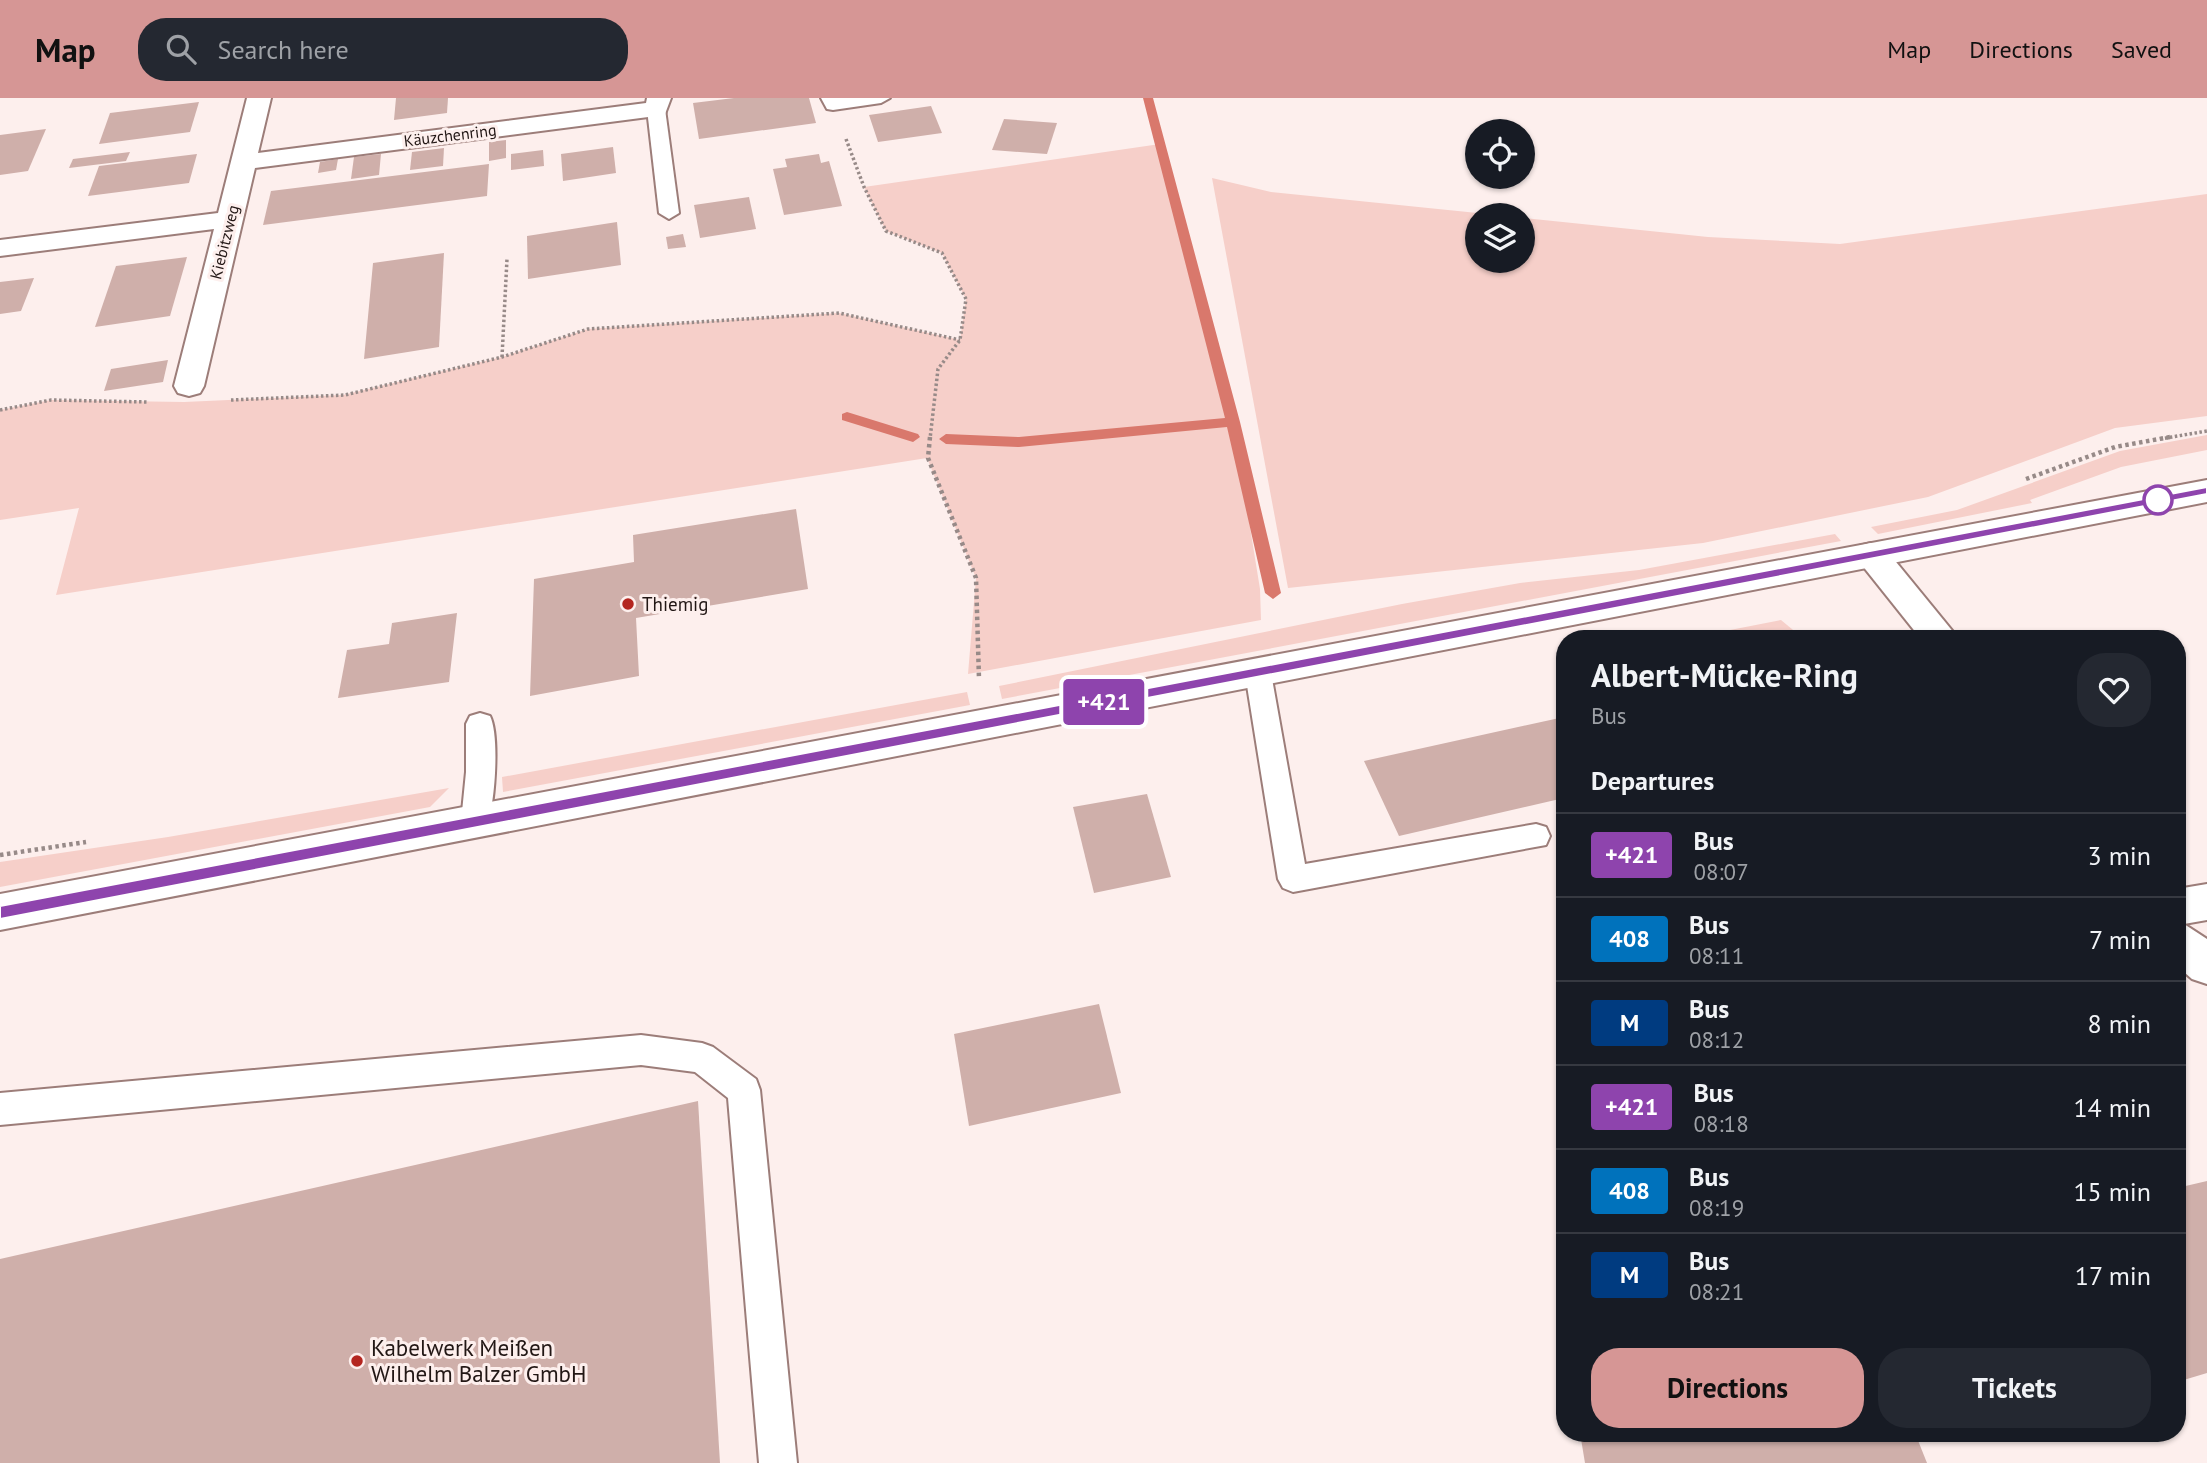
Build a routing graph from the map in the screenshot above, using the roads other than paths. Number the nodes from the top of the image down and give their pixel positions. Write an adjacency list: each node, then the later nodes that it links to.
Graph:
1 (259, 98): 5 (main road, Kiebitzweg)
2 (881, 98): 3 (lane)
3 (831, 101)
4 (658, 103): 5 (main road, Käuzchenring); 6 (lane, Käuzchenring)
5 (244, 162): 7 (main road, Kiebitzweg)
6 (669, 213)
7 (230, 219): 8 (main road); 9 (main road, Kiebitzweg)
8 (0, 248)
9 (189, 386)
10 (2207, 491): 11 (main road)
11 (1871, 555): 12 (main road); 13 (main road)
12 (1934, 630)
13 (1258, 673): 15 (main road); 16 (lane)
14 (481, 724): 15 (lane)
15 (475, 822): 19 (main road)
16 (1536, 836)
17 (2207, 902): 18 (main road)
18 (2186, 906)
19 (1, 916)
20 (2186, 948): 21 (main road)
21 (2207, 965)
22 (0, 1109): 23 (lane)
23 (778, 1463)

